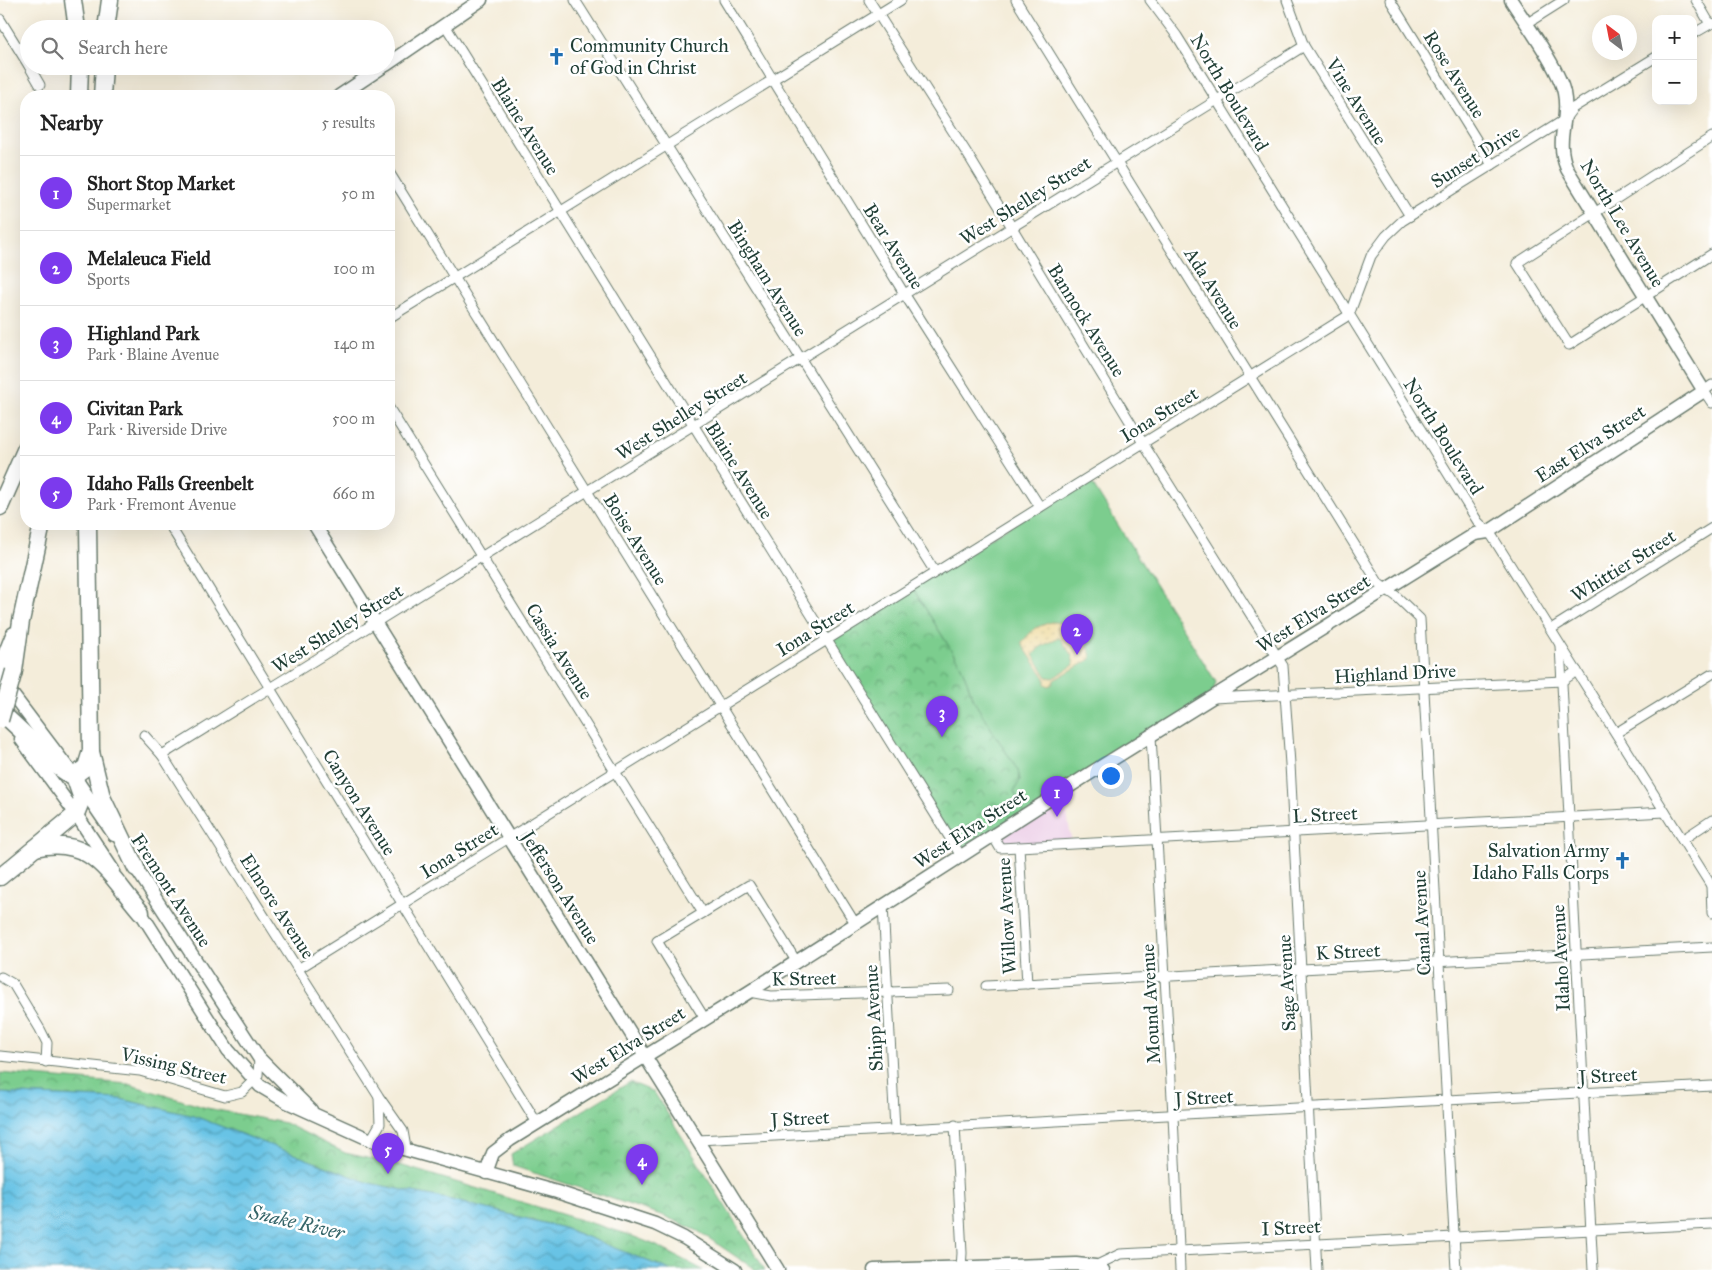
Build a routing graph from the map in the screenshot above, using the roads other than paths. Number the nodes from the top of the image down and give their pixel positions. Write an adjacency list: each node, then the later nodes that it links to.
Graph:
1 (73, 0): 18 (highway)
2 (81, 0): 19 (highway)
3 (108, 0): 20 (highway)
4 (481, 0): 23 (street)
5 (575, 0): 41 (street, Bingham Avenue)
6 (724, 0): 33 (street, Bear Avenue)
7 (869, 0): 16 (street, Bannock Avenue)
8 (901, 0): 16 (street)
9 (1016, 0): 42 (street, Ada Avenue)
10 (1150, 0): 38 (street, North Boulevard)
11 (1287, 0): 25 (street, Vine Avenue)
12 (1390, 0): 43 (street, Rose Avenue)
13 (1511, 0): 22 (street, North Lee Avenue)
14 (1564, 0): 22 (street)
15 (1696, 0): 21 (street)
16 (878, 14): 33 (street); 48 (street, Bannock Avenue)
17 (0, 19): 26 (street)
18 (75, 20)
19 (80, 20)
20 (107, 20)
21 (1711, 23): 24 (street)
22 (1526, 24): 39 (street, North Lee Avenue)
23 (445, 25): 27 (street); 45 (street, Blaine Avenue)
24 (1697, 32)
25 (1304, 46): 38 (street, West Shelley Street); 47 (street, Vine Avenue)
26 (20, 51)
27 (395, 58)
28 (1652, 59): 39 (street, Sunset Drive)
29 (34, 75): 34 (street)
30 (80, 75): 35 (highway)
31 (103, 75): 36 (highway)
32 (371, 75): 37 (street)
33 (772, 80): 41 (street); 51 (street, Bear Avenue)
34 (40, 85)
35 (79, 90)
36 (102, 90)
37 (350, 90)
38 (1216, 100): 42 (street, West Shelley Street); 54 (street, North Boulevard)
39 (1564, 120): 43 (street, Sunset Drive); 46 (street, North Lee Avenue)
40 (1712, 137): 46 (street)
41 (666, 146): 45 (street); 55 (street, Bingham Avenue)
42 (1117, 162): 48 (street, West Shelley Street); 56 (street, Ada Avenue)
43 (1492, 165): 47 (street, Sunset Drive)
44 (395, 182): 50 (street, Boise Avenue)
45 (560, 212): 50 (street); 60 (street, Blaine Avenue)
46 (1594, 214): 52 (street, North Lee Avenue); 52 (street)
47 (1410, 216): 54 (street, Sunset Drive)
48 (1011, 228): 51 (street, West Shelley Street); 61 (street, Bannock Avenue)
49 (1712, 254): 52 (street)
50 (454, 278): 53 (street); 63 (street, Boise Avenue)
51 (905, 295): 55 (street, West Shelley Street); 65 (street, Bear Avenue)
52 (1645, 296): 57 (street, North Lee Avenue)
53 (395, 314)
54 (1349, 315): 56 (street, Iona Street); 71 (street, North Boulevard)
55 (800, 360): 60 (street, West Shelley Street); 73 (street, Bingham Avenue)
56 (1250, 376): 61 (street, Iona Street); 74 (street, Ada Avenue)
57 (1708, 388): 58 (street, North Lee Avenue); 71 (street, East Elva Street)
58 (1712, 404)
59 (395, 418): 72 (street, Cassia Avenue)
60 (694, 426): 63 (street, West Shelley Street); 77 (street, Blaine Avenue)
61 (1143, 443): 65 (street, Iona Street); 79 (street, Bannock Avenue)
62 (20, 461): 64 (highway)
63 (588, 492): 72 (street, West Shelley Street); 89 (street, Boise Avenue)
64 (0, 506)
65 (1040, 507): 73 (street, Iona Street)
66 (1712, 528): 76 (street, Whittier Street)
67 (41, 530): 80 (highway)
68 (88, 530): 96 (highway)
69 (173, 530): 84 (street, Canyon Avenue)
70 (318, 530): 75 (street, Jefferson Avenue)
71 (1488, 532): 74 (street, West Elva Street); 76 (street, North Boulevard)
72 (482, 557): 75 (street, West Shelley Street); 98 (street, Cassia Avenue)
73 (935, 572): 77 (street, Iona Street)
74 (1387, 590): 79 (street, West Elva Street); 85 (street, Canal Avenue)
75 (376, 623): 84 (street, West Shelley Street); 107 (street, Jefferson Avenue)
76 (1551, 629): 78 (street, North Boulevard)
77 (826, 640): 89 (street, Iona Street); 112 (street, Blaine Avenue)
78 (1560, 644): 81 (street, North Boulevard); 83 (street, Idaho Avenue)
79 (1277, 657): 87 (street, Bannock Avenue); 88 (street, West Elva Street)
80 (5, 669): 91 (highway, bridge); 95 (street, Fremont Avenue)
81 (1577, 671): 83 (street); 92 (street, North Boulevard)
82 (1712, 674): 92 (street)
83 (1562, 681): 85 (street, Highland Drive); 102 (street, Idaho Avenue)
84 (271, 688): 97 (street, West Shelley Street); 116 (street, Canyon Avenue)
85 (1424, 688): 87 (street, Highland Drive); 104 (street, Canal Avenue)
86 (0, 694): 95 (highway)
87 (1286, 695): 88 (street, Highland Drive); 105 (street, Sage Avenue)
88 (1211, 698): 94 (street, West Elva Street)
89 (721, 706): 98 (street, Iona Street); 121 (street, Boise Avenue)
90 (0, 710): 99 (highway); 101 (street, Fremont Avenue)
91 (0, 720)
92 (1616, 733): 100 (street, North Boulevard)
93 (144, 735): 97 (street, Elmore Avenue)
94 (1151, 736): 106 (street, West Elva Street); 108 (street, Mound Avenue)
95 (55, 750): 99 (street, Fremont Avenue)
96 (91, 751): 99 (highway); 113 (highway)
97 (162, 755): 126 (street, Elmore Avenue)
98 (616, 771): 107 (street, Iona Street); 119 (street, Cassia Avenue)
99 (74, 776): 101 (highway); 113 (street, Fremont Avenue)
100 (1665, 812): 102 (street, L Street); 109 (street, North Boulevard)
101 (76, 814): 111 (highway); 118 (street, Fremont Avenue)
102 (1568, 818): 104 (street, L Street); 123 (street, Idaho Avenue)
103 (1712, 820): 109 (street)
104 (1432, 825): 105 (street, L Street); 125 (street, Canal Avenue)
105 (1294, 832): 108 (street, L Street); 127 (street, Sage Avenue)
106 (993, 836): 110 (street, L Street); 112 (street, West Elva Street)
107 (509, 838): 116 (street, Iona Street); 137 (street, Jefferson Avenue)
108 (1157, 839): 110 (street, L Street); 129 (street, Mound Avenue)
109 (1682, 840): 115 (street, North Boulevard)
110 (1018, 847): 130 (street, Willow Avenue)
111 (32, 849): 114 (highway); 118 (highway)
112 (961, 856): 117 (street, West Elva Street)
113 (136, 868): 138 (street, Fremont Avenue)
114 (0, 877)
115 (1711, 886): 120 (street)
116 (404, 904): 126 (street, Iona Street); 148 (street, Canyon Avenue)
117 (883, 905): 121 (street, West Elva Street); 134 (street, Shipp Avenue)
118 (141, 912): 140 (street, Fremont Avenue)
119 (703, 912): 124 (street); 135 (street)
120 (1712, 914)
121 (855, 923): 124 (street, West Elva Street)
122 (1712, 948): 123 (street, K Street)
123 (1576, 956): 125 (street, K Street); 142 (street, Idaho Avenue)
124 (796, 961): 133 (street, West Elva Street)
125 (1439, 963): 127 (street, K Street); 144 (street, Canal Avenue)
126 (298, 969): 143 (street, Elmore Avenue)
127 (1301, 970): 129 (street, K Street); 145 (street, Sage Avenue)
128 (1, 977): 139 (street)
129 (1164, 978): 130 (street, K Street); 146 (street, Mound Avenue)
130 (1027, 984): 131 (street, K Street)
131 (986, 986)
132 (949, 990): 134 (street, K Street)
133 (749, 992): 134 (street, K Street); 135 (street, West Elva Street)
134 (889, 992): 150 (street, Shipp Avenue)
135 (705, 1019): 137 (street, West Elva Street)
136 (0, 1056): 139 (street, Vissing Street)
137 (644, 1057): 148 (street, West Elva Street); 152 (street, Jefferson Avenue)
138 (259, 1058): 140 (street, Vissing Street); 147 (street, Fremont Avenue)
139 (46, 1062): 140 (street, Vissing Street)
140 (254, 1080): 147 (street, Fremont Avenue)
141 (1712, 1086): 142 (street, J Street)
142 (1583, 1093): 144 (street, J Street); 156 (street, Idaho Avenue)
143 (378, 1098): 151 (street, Elmore Avenue); 153 (street, Elmore Avenue)
144 (1447, 1100): 145 (street, J Street); 157 (street, Canal Avenue)
145 (1309, 1108): 146 (street, J Street); 158 (street, Sage Avenue)
146 (1173, 1115): 149 (street, J Street); 159 (street, Mound Avenue)
147 (319, 1116): 151 (street, Fremont Avenue)
148 (538, 1122): 154 (street, West Elva Street)
149 (955, 1125): 150 (street, J Street); 160 (street)
150 (895, 1129): 152 (street, J Street)
151 (371, 1140): 153 (street, Fremont Avenue)
152 (698, 1140): 163 (street, Jefferson Avenue)
153 (406, 1148): 154 (street, Fremont Avenue)
154 (486, 1173): 162 (street, Fremont Avenue)
155 (1712, 1224): 156 (street, I Street)
156 (1591, 1230): 157 (street, I Street); 169 (street, Idaho Avenue)
157 (1454, 1237): 158 (street, I Street); 168 (street, Canal Avenue)
158 (1316, 1244): 159 (street, I Street); 167 (street, Sage Avenue)
159 (1179, 1252): 161 (street, I Street); 166 (street, Mound Avenue)
160 (960, 1268): 161 (street, I Street); 165 (street, I Street)
161 (1099, 1268)
162 (735, 1270)
163 (778, 1270)
164 (874, 1270): 165 (street, I Street)
165 (908, 1270)
166 (1180, 1270)
167 (1317, 1270)
168 (1456, 1270)
169 (1593, 1270)

